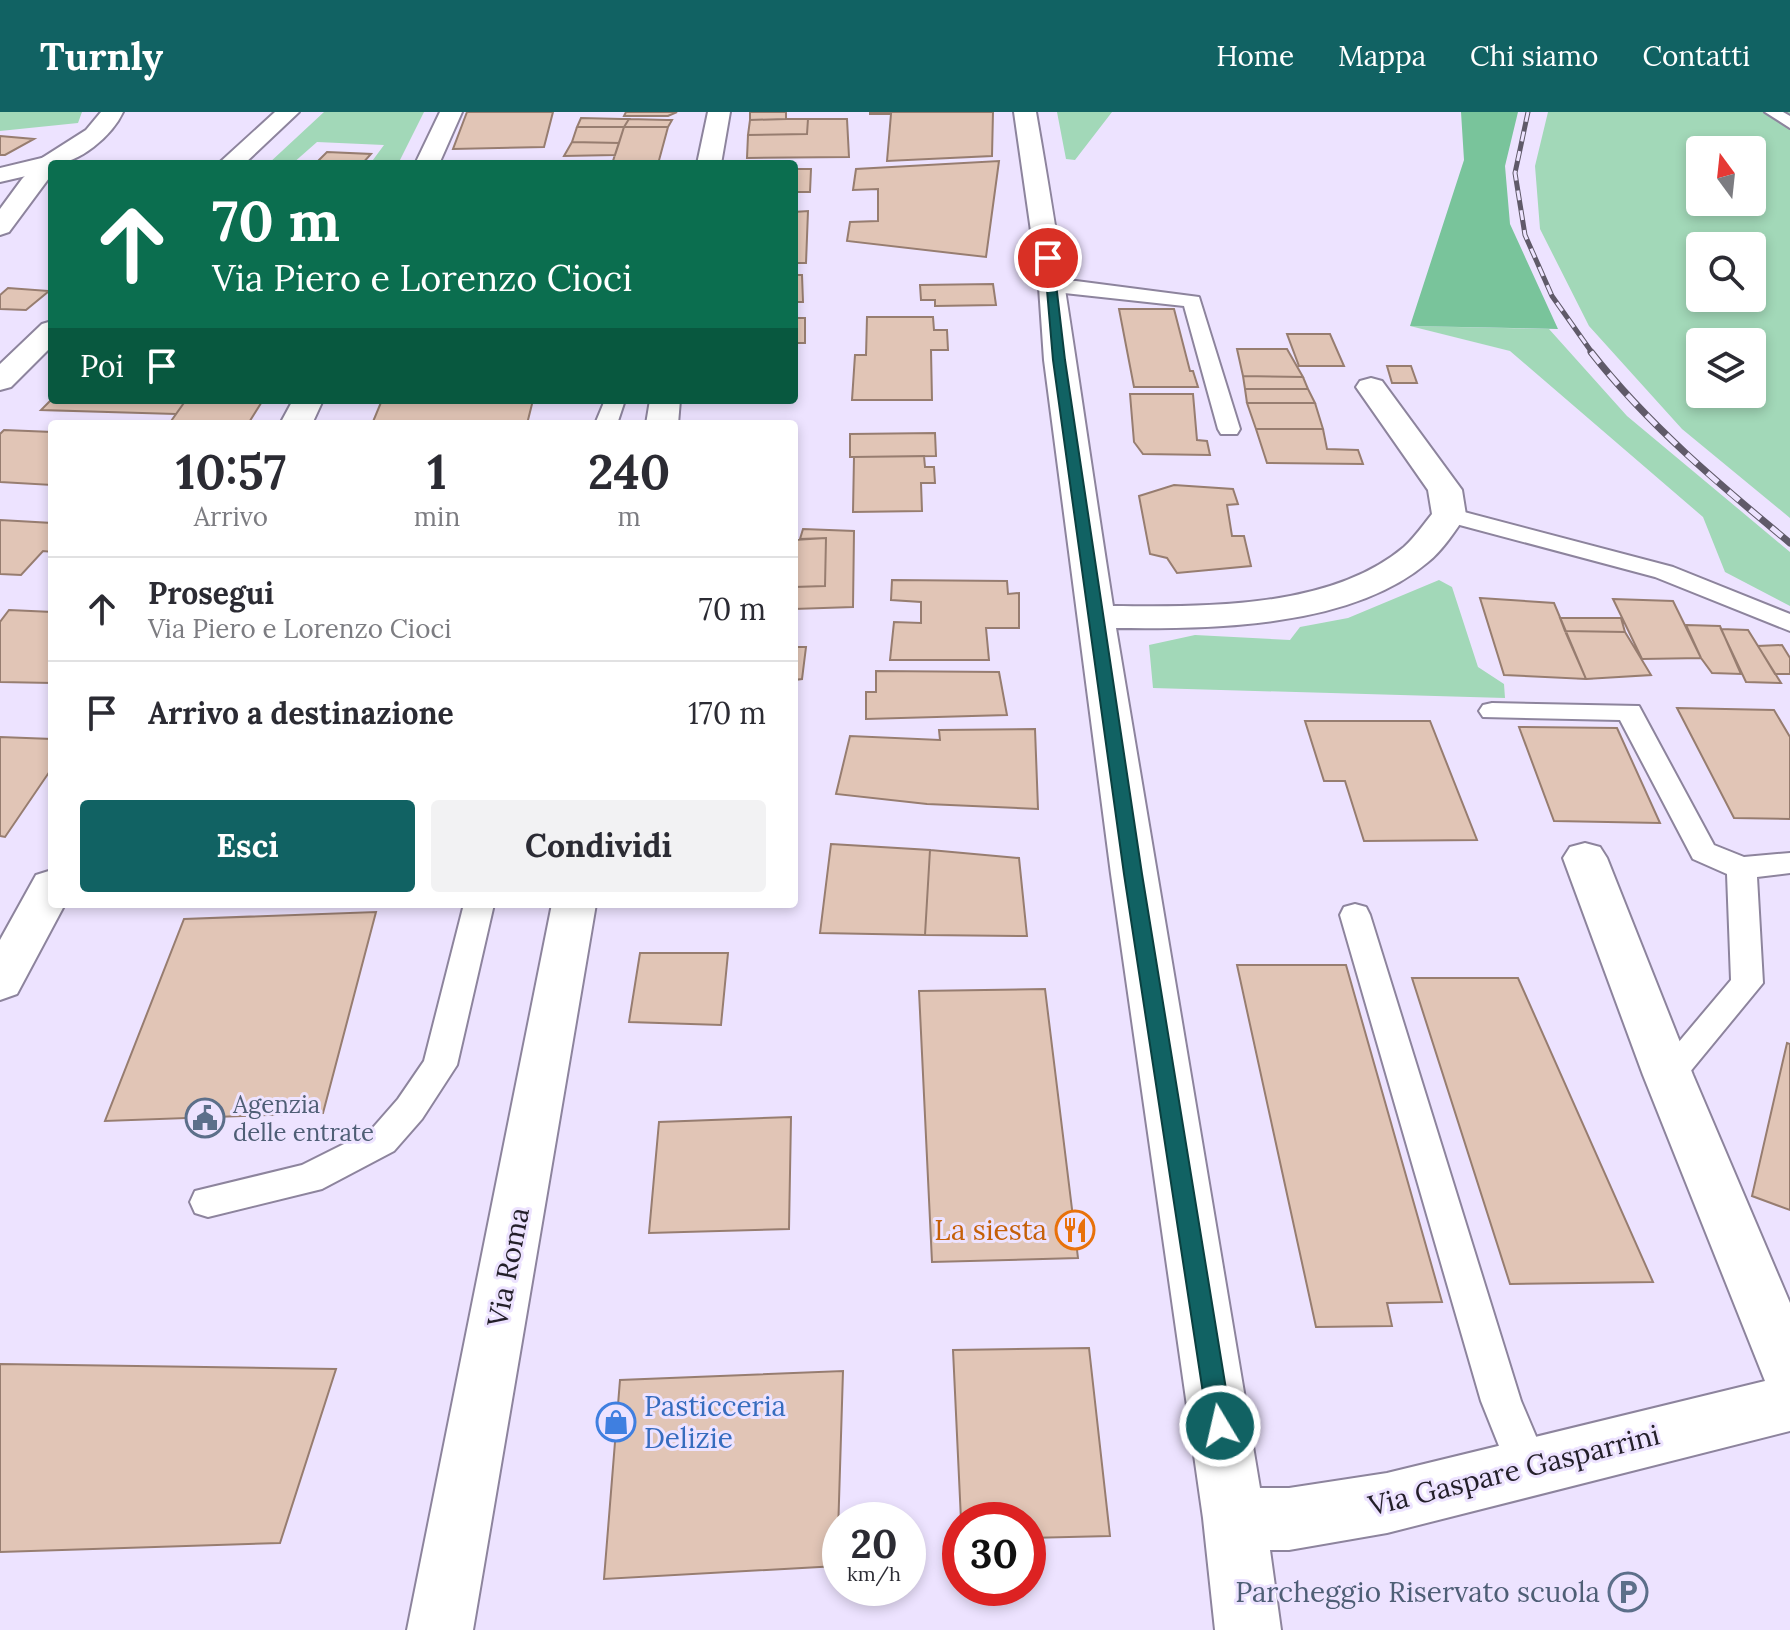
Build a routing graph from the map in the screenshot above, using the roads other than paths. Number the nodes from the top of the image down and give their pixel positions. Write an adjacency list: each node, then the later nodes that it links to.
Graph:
1 (112, 112): 8 (street)
2 (288, 112): 9 (street)
3 (451, 112): 10 (street)
4 (719, 112): 11 (street)
5 (1025, 112): 16 (street)
6 (1773, 112): 7 (lane)
7 (1790, 123)
8 (55, 160)
9 (234, 160)
10 (429, 160)
11 (710, 160)
12 (48, 163): 14 (street)
13 (48, 166): 15 (street)
14 (0, 175)
15 (0, 227)
16 (1053, 287): 20 (lane); 22 (street)
17 (48, 334): 18 (street)
18 (0, 381)
19 (1371, 387): 21 (street)
20 (1229, 429)
21 (1449, 515): 22 (street); 23 (lane)
22 (1098, 617): 38 (street)
23 (1790, 623)
24 (1492, 711): 27 (lane)
25 (1585, 858): 33 (street)
26 (1790, 863): 27 (lane)
27 (1742, 868): 33 (lane)
28 (48, 893): 32 (street)
29 (478, 908): 34 (lane)
30 (573, 908): 39 (street, Via Roma)
31 (1355, 915): 37 (lane)
32 (0, 982)
33 (1668, 1075): 35 (street)
34 (208, 1202)
35 (1790, 1372)
36 (1790, 1403): 37 (street, Via Gaspare Gasparrini)
37 (1528, 1467): 38 (street, Via Gaspare Gasparrini)
38 (1234, 1518): 40 (street)
39 (440, 1630)
40 (1248, 1630)

